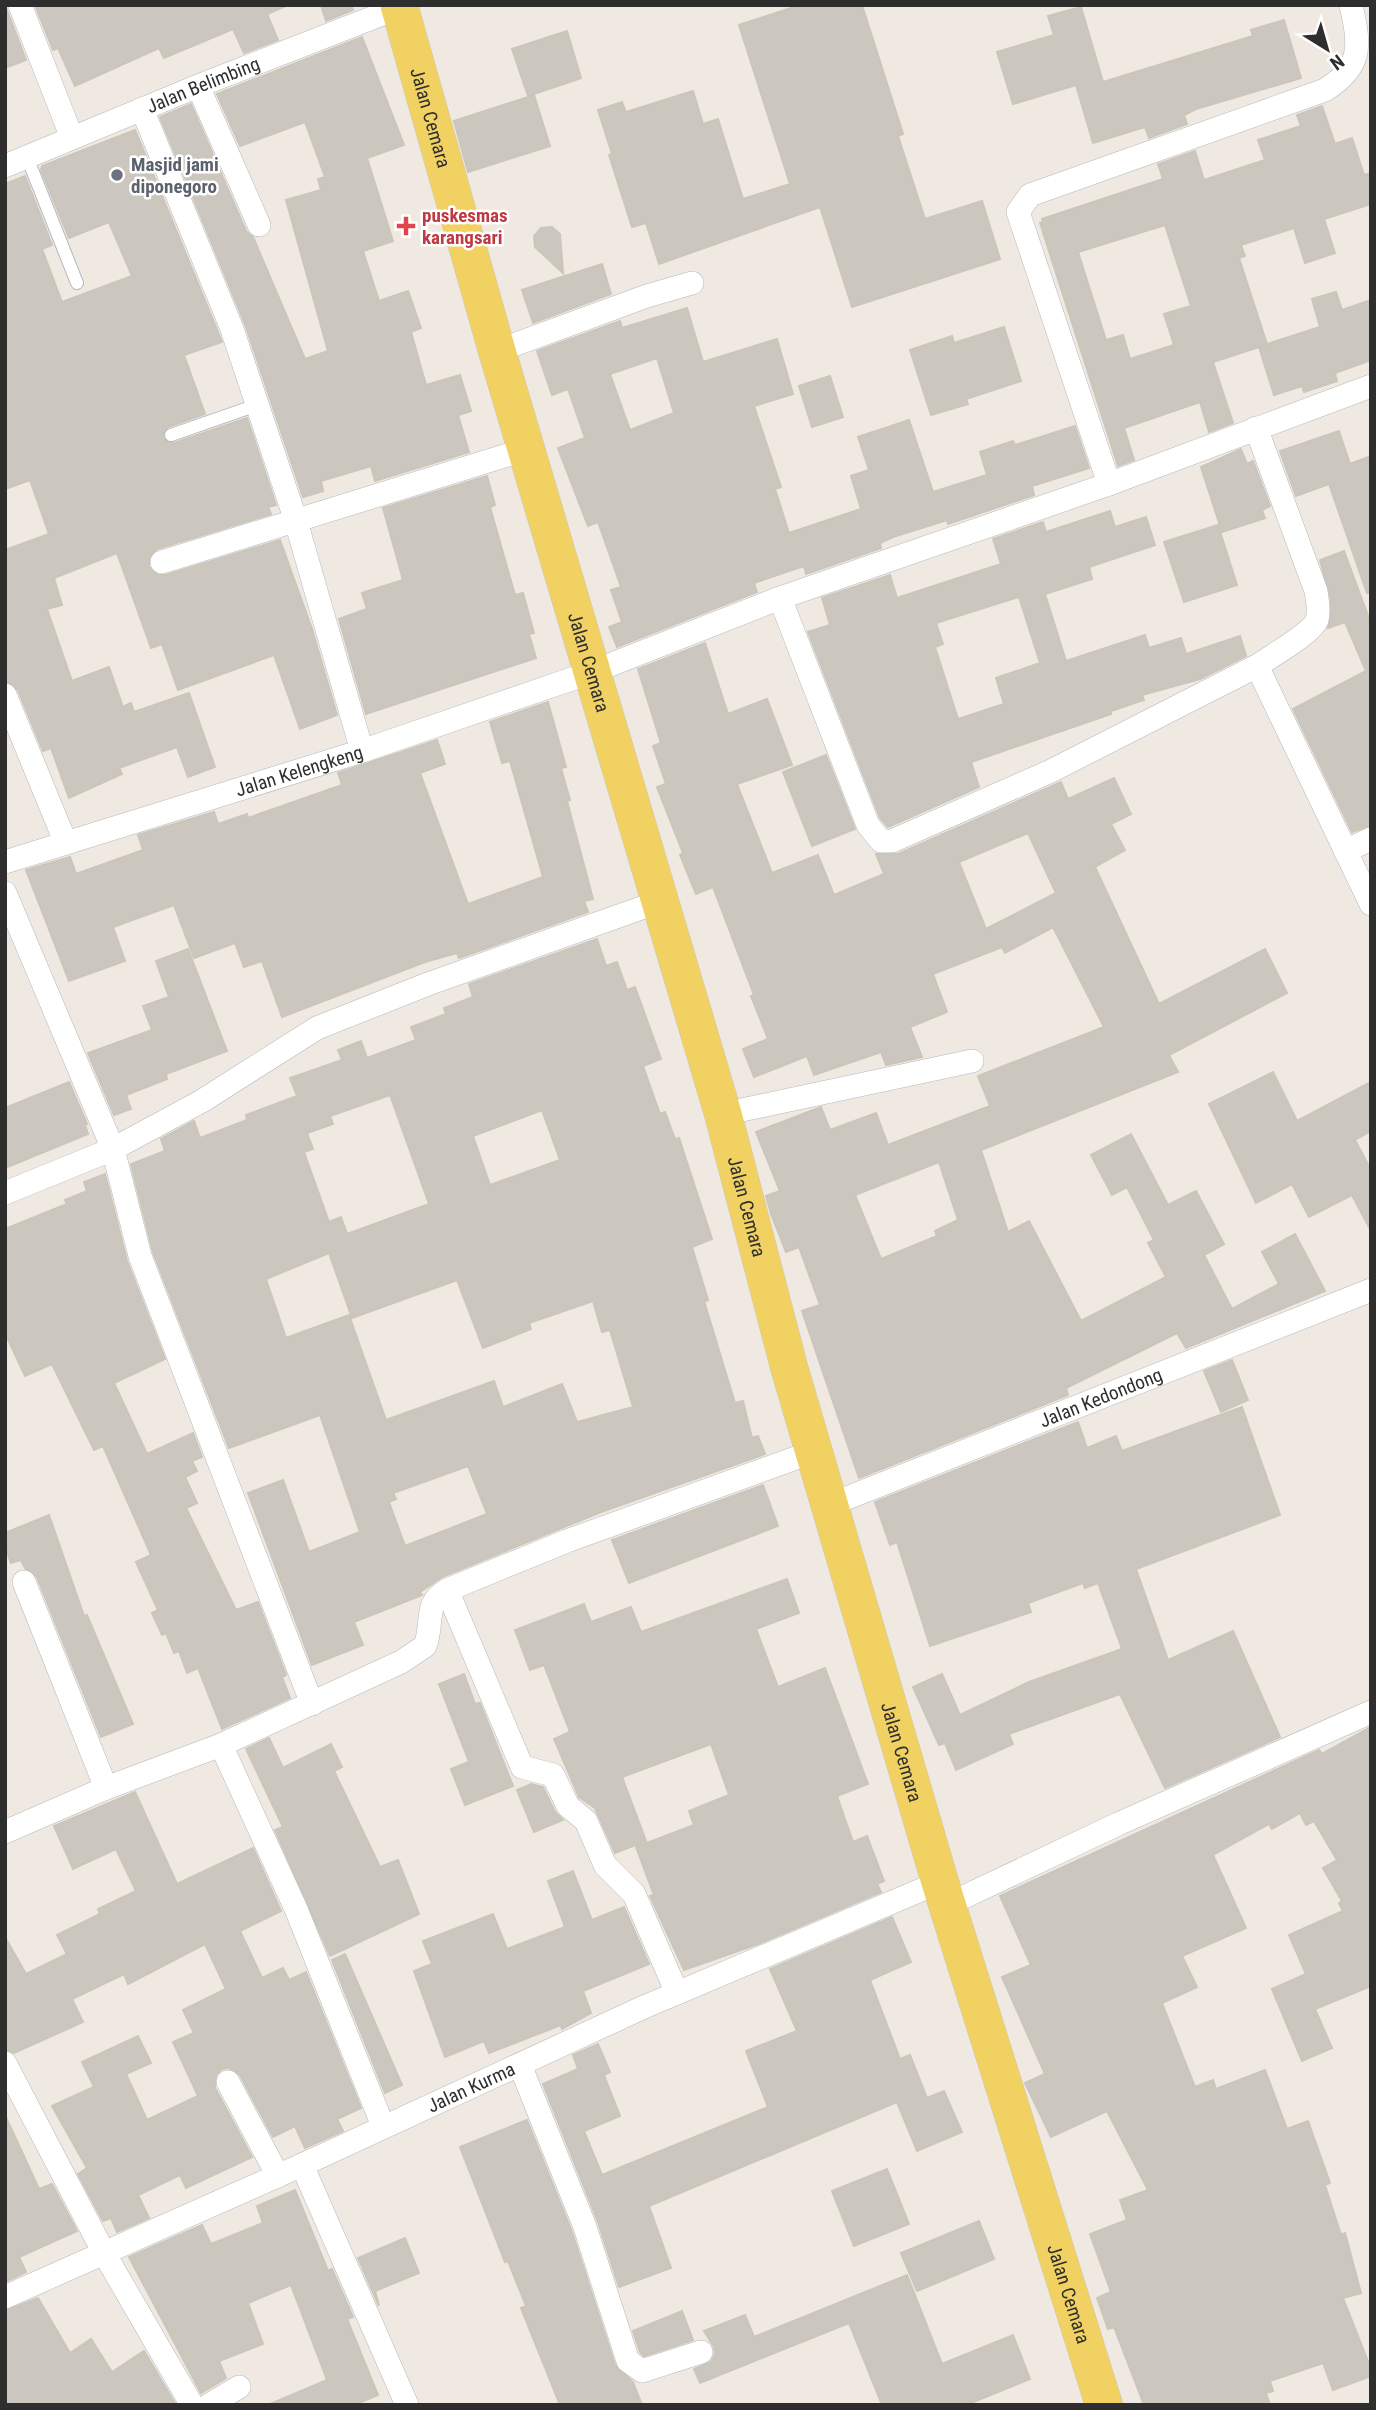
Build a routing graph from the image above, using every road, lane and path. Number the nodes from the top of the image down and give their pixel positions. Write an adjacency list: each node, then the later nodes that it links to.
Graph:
1 (20, 5): 6 (street)
2 (1350, 5): 18 (street)
3 (399, 6): 4 (street, Jalan Belimbing); 12 (main road, Jalan Cemara)
4 (198, 86): 5 (street, Jalan Belimbing); 9 (street)
5 (142, 109): 6 (street, Jalan Belimbing); 14 (street)
6 (72, 138): 7 (street, Jalan Belimbing)
7 (27, 157): 8 (street, Jalan Belimbing); 11 (lane)
8 (5, 166)
9 (259, 225)
10 (692, 283): 12 (street)
11 (77, 284)
12 (497, 351): 17 (main road, Jalan Cemara)
13 (1371, 386): 15 (street, Jalan Kelengkeng)
14 (257, 405): 16 (lane); 19 (street)
15 (1256, 428): 18 (street, Jalan Kelengkeng); 22 (street)
16 (171, 435)
17 (527, 449): 19 (street); 23 (main road, Jalan Cemara)
18 (1109, 484): 21 (street, Jalan Kelengkeng)
19 (295, 518): 20 (street); 25 (street)
20 (162, 562)
21 (780, 597): 22 (street); 23 (street, Jalan Kelengkeng)
22 (1257, 666): 28 (street)
23 (592, 672): 25 (street, Jalan Kelengkeng); 31 (main road, Jalan Cemara)
24 (5, 695): 27 (street)
25 (362, 751): 27 (street, Jalan Kelengkeng)
26 (1371, 839): 28 (street)
27 (65, 841): 29 (street, Jalan Kelengkeng)
28 (1345, 851): 32 (street)
29 (5, 862)
30 (5, 893): 35 (street)
31 (661, 901): 34 (main road, Jalan Cemara); 35 (street)
32 (1371, 904)
33 (972, 1061): 34 (street)
34 (723, 1114): 38 (main road, Jalan Cemara)
35 (113, 1149): 36 (street); 42 (street)
36 (5, 1193)
37 (1371, 1290): 39 (street, Jalan Kedondong)
38 (815, 1451): 39 (main road, Jalan Cemara); 41 (street)
39 (832, 1504): 47 (main road, Jalan Cemara)
40 (24, 1582): 45 (street)
41 (447, 1590): 42 (street); 48 (street)
42 (312, 1704): 44 (street)
43 (1371, 1712): 47 (street, Jalan Kurma)
44 (221, 1745): 45 (street); 52 (street)
45 (106, 1788): 46 (street)
46 (5, 1832)
47 (944, 1893): 48 (street, Jalan Kurma); 62 (main road, Jalan Cemara)
48 (677, 1993): 50 (street, Jalan Kurma)
49 (5, 2063): 55 (street)
50 (520, 2064): 52 (street, Jalan Kurma); 57 (street)
51 (228, 2082): 54 (street)
52 (383, 2126): 53 (street, Jalan Kurma)
53 (302, 2165): 54 (street, Jalan Kurma); 61 (street)
54 (278, 2176): 55 (street, Jalan Kurma)
55 (104, 2253): 56 (street, Jalan Kurma); 59 (street)
56 (5, 2297)
57 (701, 2352)
58 (239, 2387): 60 (street)
59 (192, 2405)
60 (209, 2405)
61 (407, 2405)
62 (1104, 2405)

